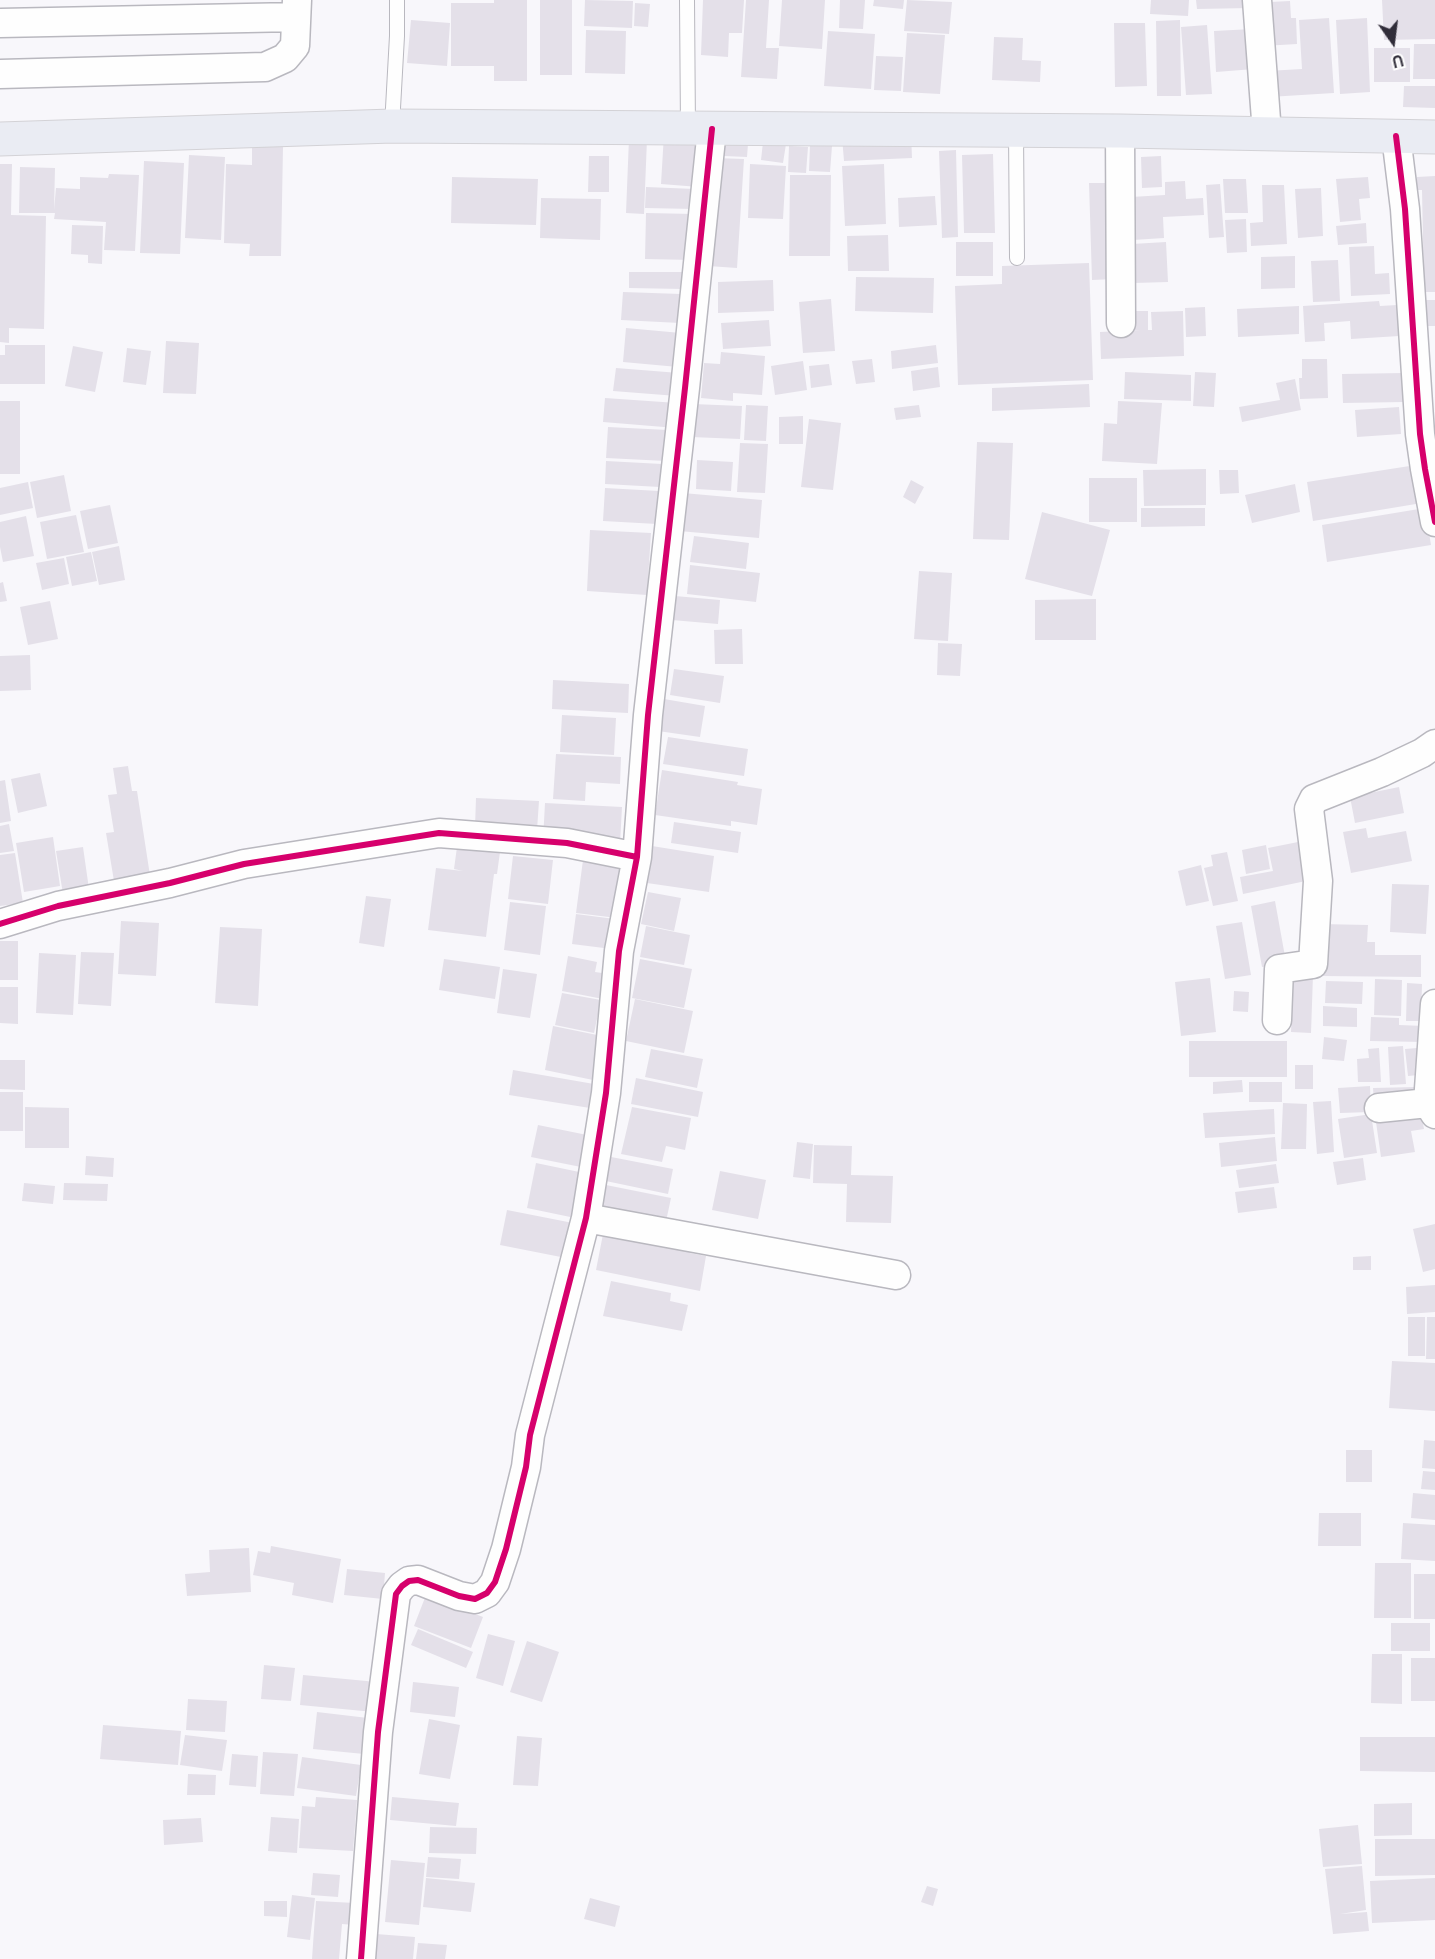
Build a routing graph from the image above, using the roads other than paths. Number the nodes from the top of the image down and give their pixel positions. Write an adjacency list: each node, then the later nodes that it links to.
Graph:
1 (397, 0): 7 (lane)
2 (687, 0): 8 (lane)
3 (1257, 0): 11 (street)
4 (297, 9): 5 (street); 6 (street)
5 (0, 22)
6 (0, 74)
7 (392, 126): 8 (main road); 14 (main road)
8 (700, 129): 9 (main road); 20 (street)
9 (1016, 131): 10 (main road); 15 (lane)
10 (1120, 131): 11 (main road); 17 (street)
11 (1267, 133): 12 (main road)
12 (1396, 136): 13 (main road); 16 (street)
13 (1435, 137)
14 (0, 139)
15 (1017, 258)
16 (1423, 299): 18 (street)
17 (1121, 323)
18 (1435, 522)
19 (1435, 744): 23 (street)
20 (637, 857): 21 (street); 26 (street)
21 (0, 924)
22 (1435, 1004): 25 (street)
23 (1277, 1020)
24 (1378, 1108): 25 (street)
25 (1432, 1108)
26 (586, 1218): 27 (street); 28 (street)
27 (896, 1275)
28 (362, 1959)

